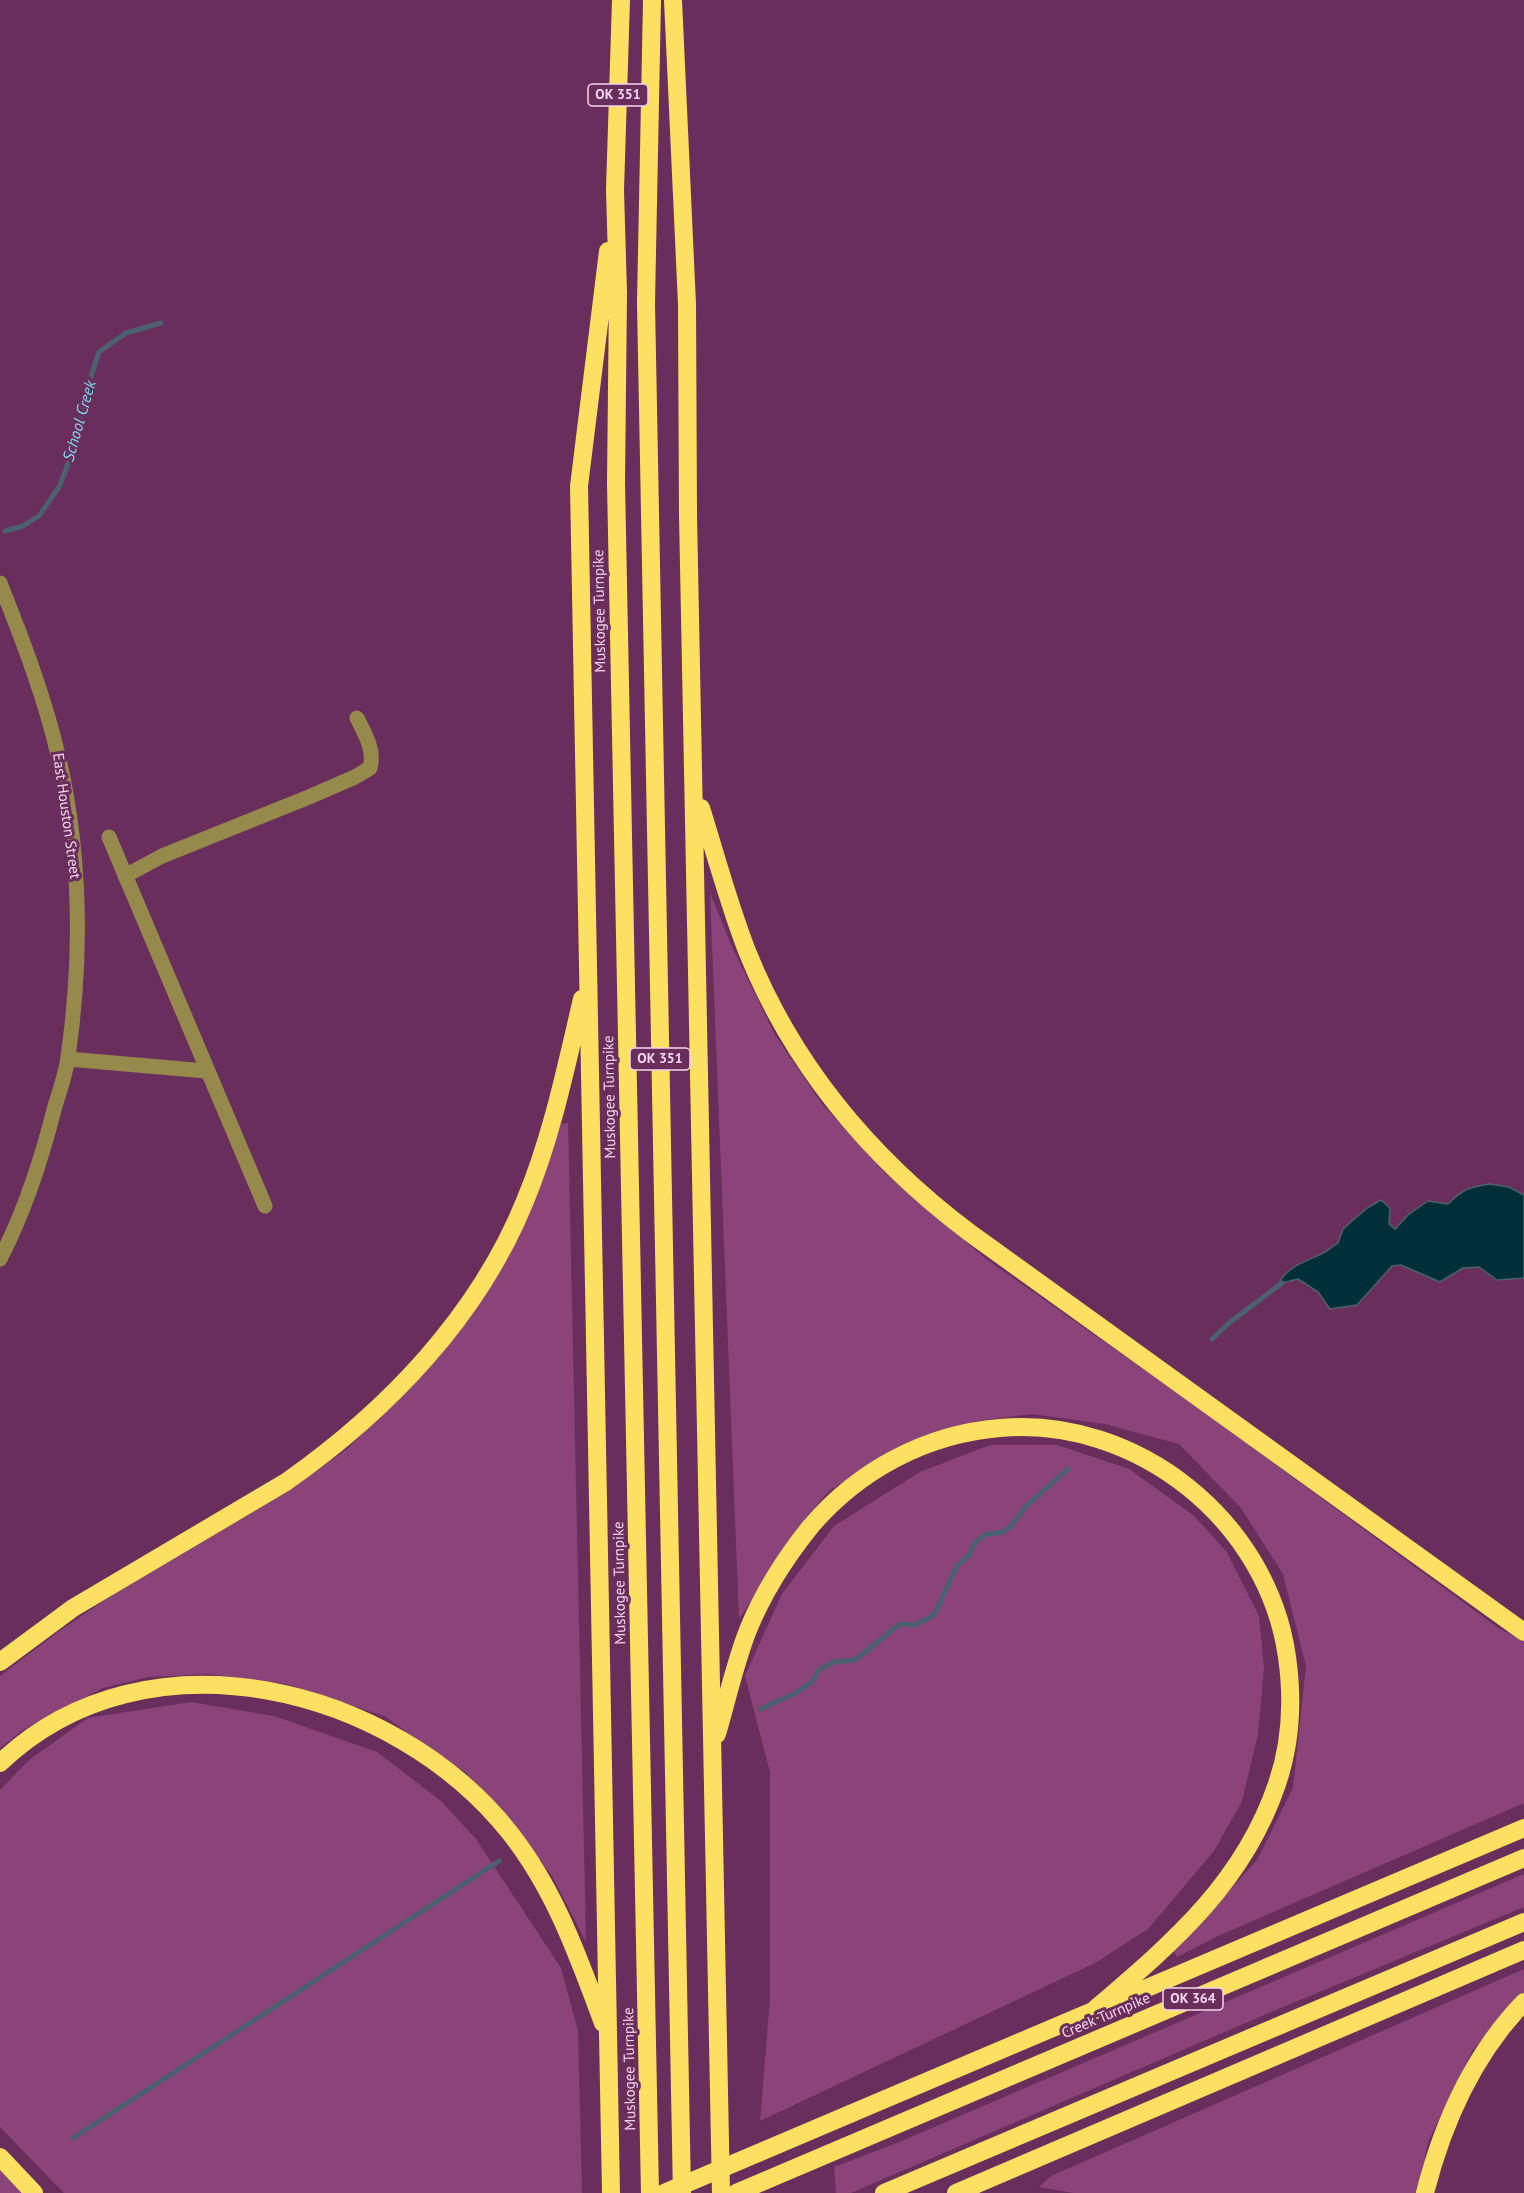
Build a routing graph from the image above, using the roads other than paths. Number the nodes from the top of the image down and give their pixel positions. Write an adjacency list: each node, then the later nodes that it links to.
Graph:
1 (621, 0): 4 (highway, Muskogee Turnpike / OK 351)
2 (652, 0): 31 (highway, OK 351)
3 (673, 0): 7 (highway)
4 (615, 190): 10 (highway); 29 (highway, Muskogee Turnpike / OK 351)
5 (0, 583): 11 (street, East Houston Street)
6 (357, 718): 9 (street)
7 (694, 787): 15 (highway); 17 (highway)
8 (109, 837): 9 (street)
9 (125, 876): 12 (street)
10 (588, 974): 16 (highway); 25 (highway)
11 (68, 1059): 12 (street); 14 (street, East Houston Street)
12 (206, 1071): 13 (street)
13 (265, 1206)
14 (0, 1259)
15 (1524, 1632)
16 (0, 1662)
17 (711, 1753): 24 (highway); 32 (highway)
18 (0, 1763): 25 (highway)
19 (1524, 1828): 24 (highway)
20 (1524, 1858): 33 (highway, Creek Turnpike / OK 364)
21 (1524, 1922): 34 (highway)
22 (1524, 1950): 35 (highway)
23 (1524, 2002): 36 (highway)
24 (1094, 2010): 30 (highway, bridge)
25 (608, 2036): 28 (highway)
26 (0, 2157): 27 (highway)
27 (34, 2193)
28 (611, 2193)
29 (650, 2193)
30 (664, 2193)
31 (682, 2193)
32 (721, 2193)
33 (736, 2193)
34 (884, 2193)
35 (956, 2193)
36 (1425, 2193)

